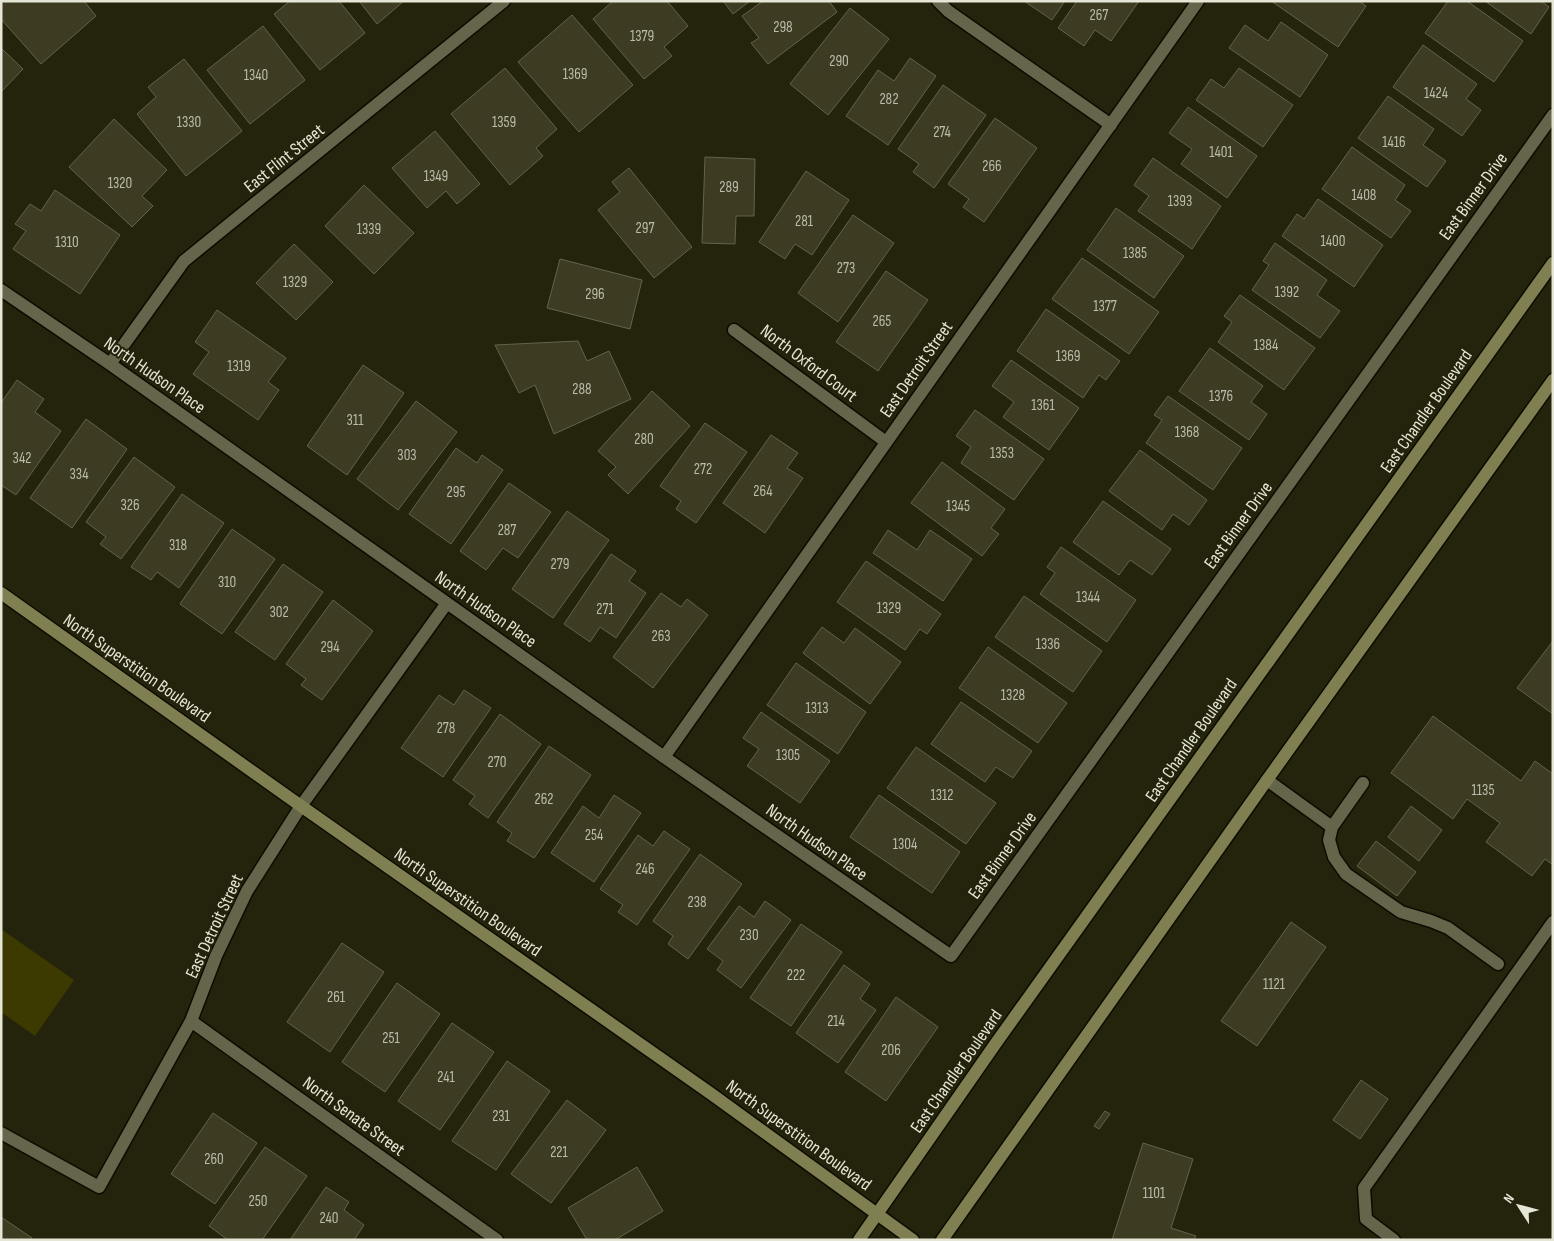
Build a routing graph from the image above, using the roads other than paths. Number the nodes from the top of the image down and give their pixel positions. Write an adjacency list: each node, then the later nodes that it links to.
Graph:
1 (504, 1): 9 (street, East Flint Street)
2 (938, 1): 5 (street)
3 (1198, 1): 5 (street, East Detroit Street)
4 (1553, 115): 20 (street, East Binner Drive)
5 (1110, 125): 11 (street, East Detroit Street)
6 (1553, 262): 24 (main road, East Chandler Boulevard)
7 (1, 290): 9 (street, North Hudson Place)
8 (734, 330): 11 (street, North Oxford Court)
9 (110, 364): 13 (street, North Hudson Place)
10 (1553, 380): 15 (main road)
11 (886, 442): 14 (street, East Detroit Street)
12 (1, 593): 17 (main road, North Superstition Boulevard)
13 (447, 603): 14 (street, North Hudson Place); 17 (street, East Detroit Street)
14 (664, 758): 20 (street, North Hudson Place)
15 (1267, 780): 18 (street); 28 (main road)
16 (1363, 783): 18 (street)
17 (301, 806): 22 (street, East Detroit Street); 24 (main road, North Superstition Boulevard)
18 (1332, 827): 21 (street)
19 (1553, 922): 29 (street)
20 (951, 956)
21 (1498, 964)
22 (190, 1021): 23 (street, East Detroit Street); 25 (street, North Senate Street)
23 (1, 1132)
24 (877, 1213): 26 (main road, East Chandler Boulevard); 27 (main road, North Superstition Boulevard)
25 (497, 1240)
26 (859, 1240)
27 (913, 1240)
28 (942, 1240)
29 (1394, 1240)

